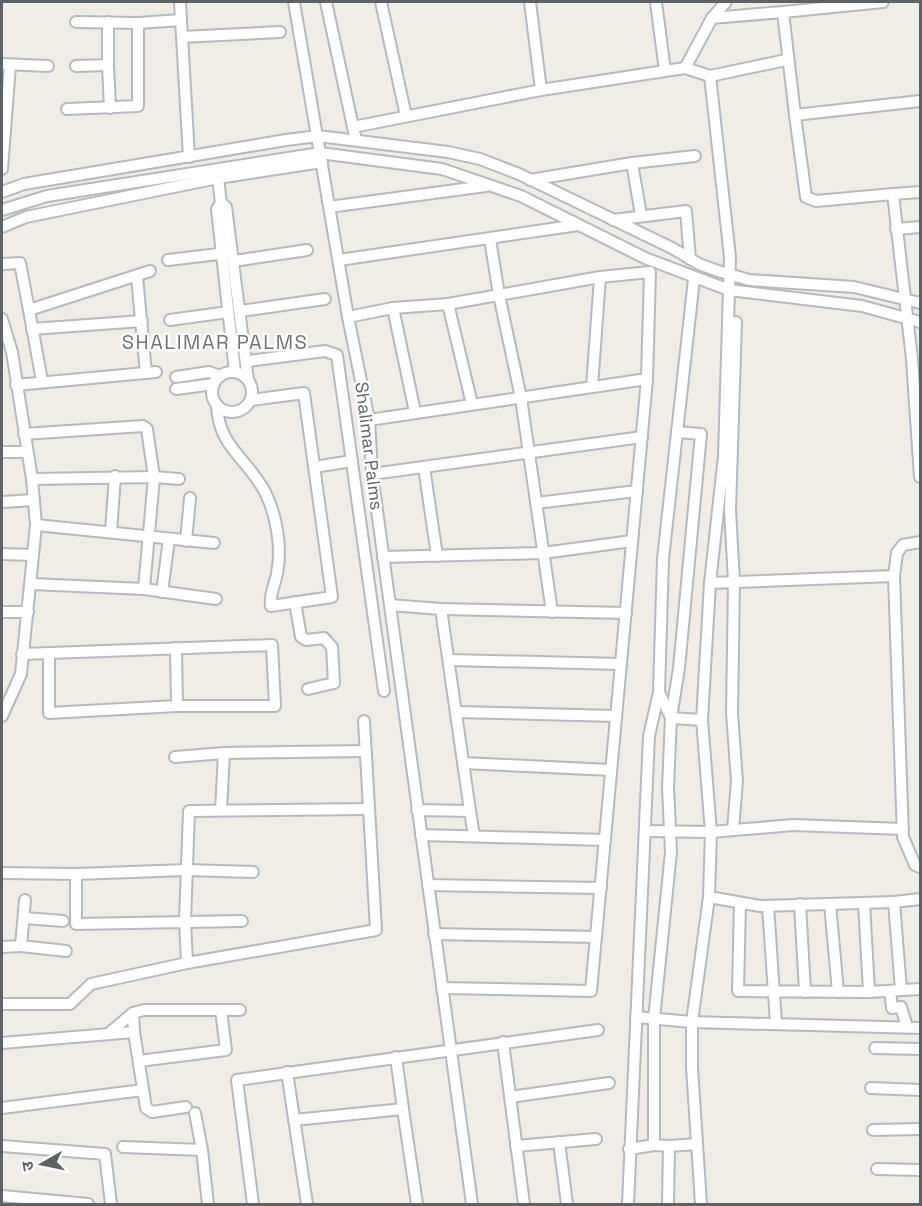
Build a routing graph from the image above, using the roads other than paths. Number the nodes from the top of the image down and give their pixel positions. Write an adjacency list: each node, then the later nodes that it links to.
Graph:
1 (180, 2): 11 (street)
2 (294, 2): 32 (street, Shalimar Palms)
3 (326, 2): 31 (street)
4 (381, 2): 30 (street)
5 (530, 2): 25 (street)
6 (656, 2): 23 (street)
7 (726, 2): 10 (street)
8 (883, 2): 9 (street)
9 (783, 12): 10 (street); 17 (street)
10 (712, 18): 22 (street)
11 (181, 20): 14 (street); 16 (street)
12 (76, 22): 13 (street)
13 (108, 22): 14 (street); 19 (street)
14 (138, 23): 27 (street)
15 (280, 33): 16 (street)
16 (182, 37): 35 (street)
17 (786, 60): 24 (street); 29 (street)
18 (6, 64): 20 (street); 38 (street)
19 (108, 65): 21 (street); 27 (street)
20 (48, 66)
21 (76, 66)
22 (685, 68): 23 (street); 24 (street)
23 (665, 70): 25 (street)
24 (710, 76): 61 (street)
25 (541, 90): 30 (street)
26 (921, 101): 29 (street)
27 (110, 108): 28 (street)
28 (67, 109)
29 (795, 115): 44 (street)
30 (406, 116): 31 (street)
31 (353, 127): 33 (street)
32 (318, 136): 33 (street); 35 (street); 36 (street, Shalimar Palms)
33 (356, 140): 40 (street)
34 (695, 156): 37 (street)
35 (189, 157): 42 (street)
36 (321, 158): 39 (street); 41 (street); 45 (street, Shalimar Palms); 46 (street)
37 (632, 164): 40 (street); 47 (street)
38 (2, 169)
39 (218, 178): 50 (street); 55 (street)
40 (530, 180): 48 (street)
41 (489, 185): 45 (street); 49 (street)
42 (2, 192)
43 (921, 192): 44 (street)
44 (893, 195): 52 (street)
45 (328, 207): 58 (street, Shalimar Palms)
46 (2, 210)
47 (641, 215): 48 (street); 56 (street)
48 (613, 220): 56 (street)
49 (578, 225): 53 (street); 64 (street)
50 (2, 227)
51 (921, 227): 52 (street)
52 (896, 229): 68 (street)
53 (490, 238): 58 (street); 66 (street)
54 (307, 250): 55 (street)
55 (230, 256): 57 (street); 73 (street); 74 (street)
56 (690, 259): 61 (street)
57 (168, 260)
58 (339, 260): 75 (street, Shalimar Palms)
59 (2, 264): 72 (street)
60 (150, 271): 62 (street)
61 (729, 274): 65 (street); 68 (street)
62 (137, 277): 72 (street); 79 (street)
63 (600, 277): 66 (street); 89 (street); 94 (street)
64 (694, 279): 65 (street); 102 (street)
65 (729, 290): 76 (street); 137 (street)
66 (499, 295): 70 (street); 96 (street)
67 (325, 299): 73 (street)
68 (904, 299): 69 (street); 76 (street)
69 (921, 303)
70 (448, 304): 71 (street); 98 (street)
71 (393, 308): 75 (street); 100 (street)
72 (29, 310): 84 (street)
73 (241, 311): 82 (street)
74 (228, 312): 78 (street); 83 (street)
75 (348, 317): 101 (street, Shalimar Palms)
76 (907, 318): 81 (street); 114 (street)
77 (2, 319): 85 (street)
78 (170, 320)
79 (142, 321): 84 (street); 92 (street)
80 (736, 322): 136 (street)
81 (921, 322)
82 (243, 324): 83 (street); 86 (street)
83 (230, 326): 87 (street)
84 (32, 329): 92 (street)
85 (7, 354): 93 (street)
86 (248, 361): 91 (street); 108 (street)
87 (235, 372): 90 (street); 91 (street)
88 (176, 376): 90 (street)
89 (647, 379): 94 (street); 104 (street)
90 (217, 380): 95 (street); 99 (street)
91 (248, 380): 97 (street)
92 (42, 381): 93 (street)
93 (16, 385): 103 (street)
94 (592, 387): 96 (street)
95 (176, 389)
96 (521, 398): 98 (street); 107 (street)
97 (251, 400): 99 (street); 109 (street)
98 (472, 404): 100 (street)
99 (217, 405): 142 (street)
100 (415, 412): 101 (street)
101 (369, 420): 111 (street, Shalimar Palms)
102 (677, 432): 156 (street); 161 (street)
103 (24, 434): 106 (street); 113 (street)
104 (642, 436): 107 (street); 117 (street)
105 (2, 452): 106 (street)
106 (27, 452): 115 (street)
107 (529, 452): 110 (street); 121 (street)
108 (352, 461): 109 (street); 155 (street)
109 (314, 467): 142 (street)
110 (424, 467): 111 (street); 133 (street)
111 (372, 474): 134 (street, Shalimar Palms)
112 (115, 476): 113 (street); 115 (street); 123 (street)
113 (154, 477): 116 (street); 124 (street)
114 (921, 477)
115 (32, 479): 119 (street)
116 (179, 479)
117 (637, 491): 121 (street); 127 (street)
118 (190, 498): 126 (street)
119 (34, 500): 120 (street); 122 (street)
120 (2, 502)
121 (536, 503): 130 (street)
122 (36, 525): 123 (street); 132 (street)
123 (111, 532): 124 (street)
124 (149, 537): 125 (street); 139 (street)
125 (169, 539): 126 (street); 140 (street)
126 (186, 541): 129 (street)
127 (632, 541): 130 (street); 148 (street)
128 (921, 542): 135 (street)
129 (214, 543)
130 (543, 553): 133 (street); 147 (street)
131 (2, 554): 132 (street)
132 (33, 555): 138 (street)
133 (437, 556): 134 (street)
134 (383, 557): 143 (street, Shalimar Palms)
135 (894, 576): 136 (street); 173 (street)
136 (734, 580): 137 (street); 174 (street)
137 (710, 583): 162 (street)
138 (32, 584): 139 (street); 146 (street)
139 (144, 590): 140 (street)
140 (162, 592): 141 (street)
141 (216, 599)
142 (295, 602): 154 (street)
143 (390, 605): 144 (street); 171 (street, Shalimar Palms)
144 (441, 609): 147 (street); 152 (street)
145 (2, 612): 146 (street)
146 (28, 612): 150 (street)
147 (552, 612): 148 (street)
148 (626, 613): 153 (street)
149 (176, 648): 151 (street); 157 (street); 157 (street)
150 (22, 654): 151 (street); 159 (street)
151 (49, 655): 157 (street)
152 (449, 660): 153 (street); 158 (street)
153 (621, 664): 160 (street)
154 (308, 688)
155 (384, 691)
156 (658, 692): 161 (street); 175 (street)
157 (177, 706)
158 (456, 712): 160 (street); 167 (street)
159 (2, 716)
160 (616, 716): 168 (street)
161 (671, 718): 162 (street); 176 (street)
162 (702, 720): 177 (street)
163 (364, 721): 164 (street)
164 (366, 751): 165 (street); 169 (street)
165 (224, 753): 166 (street); 170 (street)
166 (175, 756)
167 (463, 763): 168 (street); 172 (street)
168 (611, 770): 180 (street)
169 (369, 809): 170 (street); 206 (street)
170 (221, 810): 182 (street)
171 (417, 810): 172 (street); 178 (street, Shalimar Palms)
172 (470, 811): 179 (street)
173 (903, 829): 174 (street); 181 (street)
174 (733, 830): 177 (street)
175 (645, 831): 176 (street); 218 (street)
176 (670, 831): 177 (street); 219 (street)
177 (711, 832): 188 (street)
178 (421, 835): 179 (street); 186 (street, Shalimar Palms)
179 (474, 836): 180 (street)
180 (605, 840): 187 (street)
181 (921, 867)
182 (187, 870): 183 (street); 185 (street); 199 (street)
183 (253, 872)
184 (2, 873): 185 (street)
185 (76, 874): 199 (street)
186 (428, 885): 187 (street); 201 (street, Shalimar Palms)
187 (601, 888): 202 (street)
188 (709, 897): 192 (street); 220 (street)
189 (921, 899): 191 (street)
190 (26, 900): 197 (street)
191 (894, 902): 193 (street); 209 (street)
192 (740, 903): 196 (street); 210 (street)
193 (864, 903): 195 (street); 213 (street)
194 (800, 904): 195 (street); 196 (street); 211 (street)
195 (830, 904): 212 (street)
196 (768, 906): 210 (street)
197 (25, 918): 198 (street); 203 (street)
198 (63, 921)
199 (185, 921): 200 (street); 206 (street)
200 (242, 921)
201 (434, 934): 202 (street); 207 (street, Shalimar Palms)
202 (596, 937): 207 (street)
203 (21, 946): 204 (street); 205 (street)
204 (2, 947)
205 (66, 951)
206 (188, 963): 214 (street)
207 (442, 988): 230 (street, Shalimar Palms)
208 (921, 989): 209 (street)
209 (895, 991): 213 (street); 222 (street)
210 (775, 992): 211 (street); 221 (street)
211 (805, 992): 212 (street)
212 (838, 992): 213 (street)
213 (869, 992)
214 (2, 1004)
215 (221, 1010): 216 (street); 217 (street); 233 (street)
216 (240, 1010)
217 (133, 1013): 225 (street); 226 (street)
218 (636, 1017): 219 (street); 253 (street)
219 (654, 1019): 220 (street); 248 (street)
220 (692, 1022): 221 (street); 247 (street)
221 (776, 1023): 222 (street)
222 (907, 1027): 223 (street)
223 (921, 1028)
224 (598, 1030): 227 (street)
225 (134, 1032): 226 (street); 233 (street)
226 (108, 1034): 228 (street)
227 (503, 1042): 230 (street); 239 (street)
228 (2, 1043)
229 (875, 1048): 231 (street)
230 (450, 1049): 232 (street); 264 (street, Shalimar Palms)
231 (921, 1049)
232 (396, 1057): 234 (street); 241 (street)
233 (139, 1061): 237 (street)
234 (287, 1072): 242 (street); 261 (street)
235 (609, 1083): 239 (street)
236 (871, 1088): 238 (street)
237 (143, 1090): 240 (street); 254 (street)
238 (921, 1090)
239 (510, 1097): 250 (street)
240 (2, 1108)
241 (403, 1109): 242 (street); 263 (street)
242 (294, 1120): 262 (street)
243 (921, 1129): 244 (street)
244 (873, 1130)
245 (596, 1139): 246 (street)
246 (559, 1142): 250 (street); 266 (street)
247 (697, 1144): 251 (street); 269 (street)
248 (654, 1145): 251 (street); 253 (street)
249 (2, 1146): 259 (street)
250 (516, 1146): 265 (street)
251 (669, 1146): 268 (street)
252 (123, 1147): 254 (street)
253 (629, 1149): 267 (street)
254 (202, 1150): 260 (street)
255 (877, 1169): 256 (street)
256 (921, 1170)
257 (2, 1196): 258 (street)
258 (88, 1204)
259 (111, 1204)
260 (208, 1204)
261 (254, 1204)
262 (307, 1204)
263 (417, 1204)
264 (472, 1204)
265 (524, 1204)
266 (567, 1204)
267 (628, 1204)
268 (668, 1204)
269 (701, 1204)

